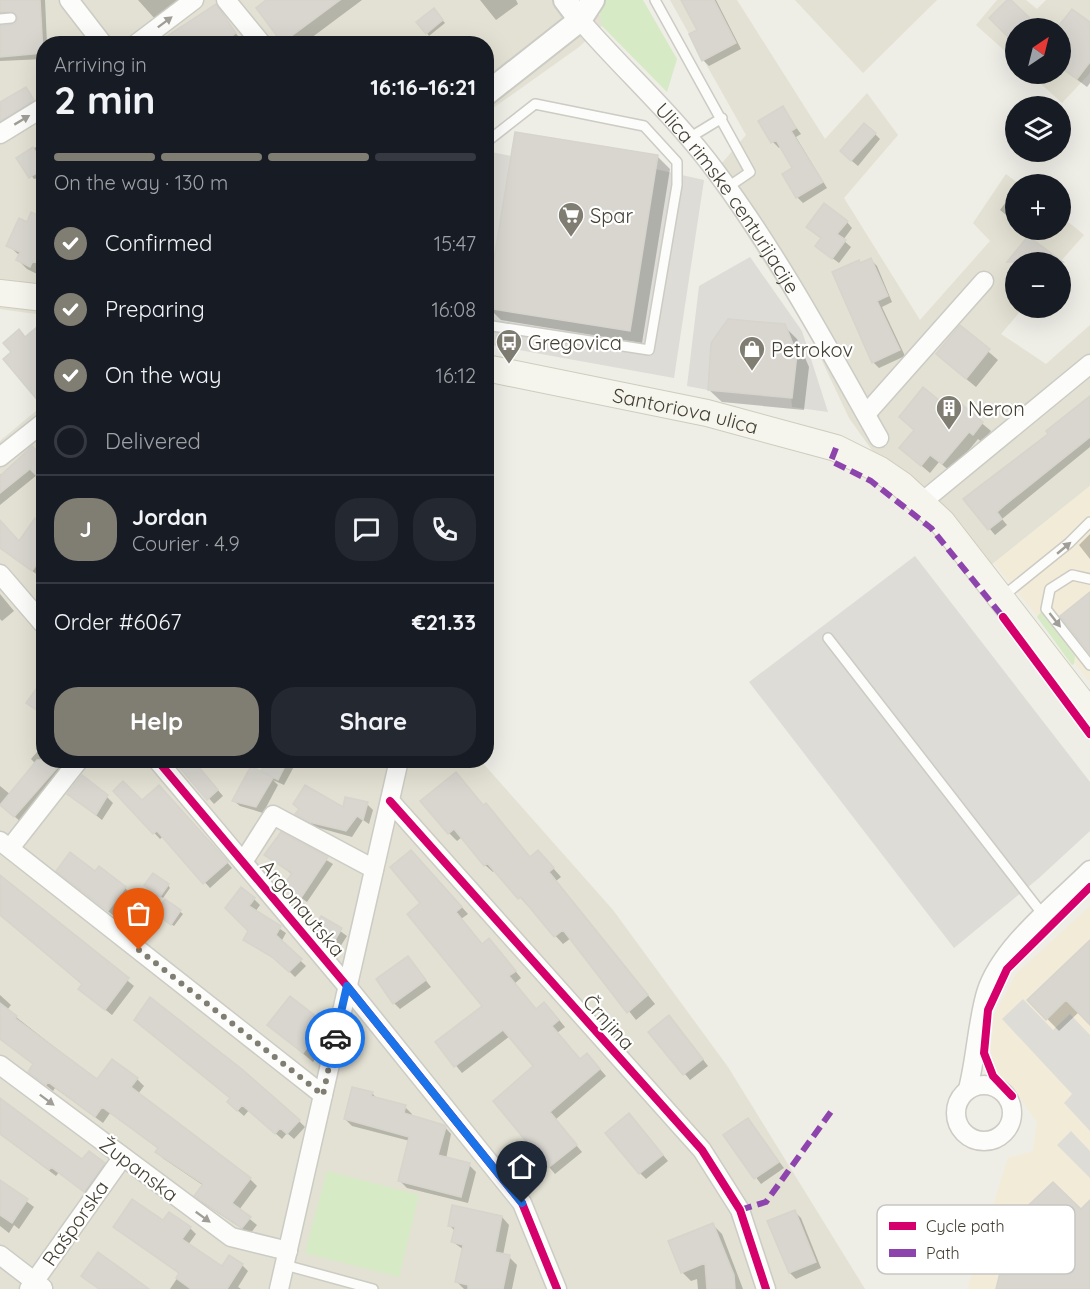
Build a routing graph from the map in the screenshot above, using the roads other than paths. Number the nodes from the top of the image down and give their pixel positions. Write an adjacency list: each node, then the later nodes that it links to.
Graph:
1 (69, 0): 10 (street)
2 (194, 0): 11 (street, one-way to 2)
3 (226, 0): 12 (street)
4 (565, 0): 9 (street, Ulica rimske centurijacije)
5 (593, 0): 9 (street)
6 (655, 0): 15 (lane)
7 (11, 18): 8 (lane)
8 (0, 19)
9 (580, 20): 13 (street); 18 (street, Ulica rimske centurijacije)
10 (97, 36)
11 (147, 36)
12 (255, 36)
13 (494, 88)
14 (36, 112): 16 (street, one-way to 14)
15 (722, 118): 18 (lane); 19 (lane)
16 (0, 134)
17 (494, 136): 23 (lane)
18 (689, 138): 19 (street, Ulica rimske centurijacije)
19 (728, 187): 26 (street, Ulica rimske centurijacije)
20 (984, 281): 26 (street)
21 (0, 292): 22 (main road)
22 (36, 297)
23 (494, 326)
24 (1090, 364): 30 (street)
25 (494, 371): 30 (main road, Santoriova ulica)
26 (866, 414): 28 (street, Ulica rimske centurijacije)
27 (36, 428): 29 (street)
28 (879, 438)
29 (0, 457)
30 (922, 502): 34 (main road)
31 (1090, 522): 34 (lane, one-way to 31)
32 (0, 574): 35 (street)
33 (1090, 579): 37 (lane, one-way to 37)
34 (1002, 597): 38 (main road)
35 (36, 616)
36 (828, 638): 47 (lane)
37 (1090, 664)
38 (1090, 713)
39 (72, 768): 43 (street)
40 (164, 768): 44 (street, Argonautska)
41 (397, 768): 42 (street)
42 (390, 801): 45 (street); 61 (street, Črnjina)
43 (5, 844): 53 (street)
44 (243, 862): 45 (street); 48 (street, Argonautska)
45 (374, 869): 48 (street)
46 (1090, 870): 47 (street)
47 (1044, 916): 49 (street)
48 (347, 986): 53 (street); 60 (street, Argonautska)
49 (976, 1055): 51 (street); 52 (street)
50 (0, 1065): 54 (street, Županska, one-way to 54)
51 (994, 1086): 52 (street); 52 (street)
52 (968, 1089)
53 (323, 1095): 56 (street)
54 (122, 1158): 56 (street, Županska, one-way to 56); 57 (street, Rašporska)
55 (0, 1255): 57 (street)
56 (286, 1258): 58 (street); 59 (lane)
57 (36, 1286)
58 (279, 1289)
59 (373, 1289)
60 (557, 1289)
61 (766, 1289)

